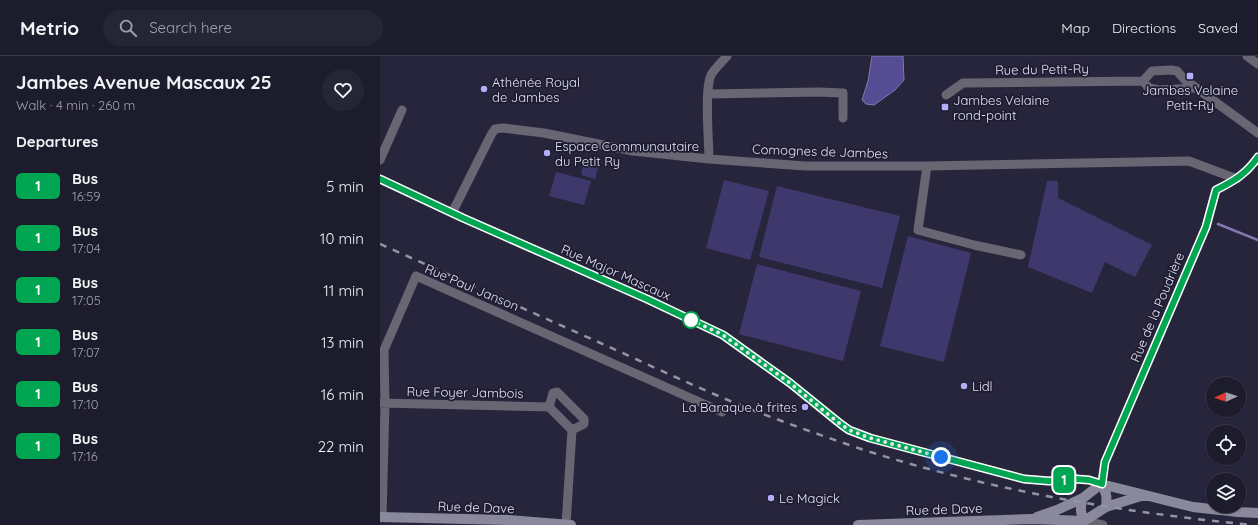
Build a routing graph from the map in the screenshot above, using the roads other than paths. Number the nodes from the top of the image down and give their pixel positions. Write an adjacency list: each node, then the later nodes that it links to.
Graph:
1 (727, 56): 6 (street)
2 (1247, 56): 3 (street)
3 (1258, 64)
4 (1143, 81): 5 (street, Rue du Petit-Ry); 5 (street); 7 (street, Rue du Petit-Ry)
5 (1197, 88): 10 (street)
6 (708, 94): 9 (street); 12 (street)
7 (946, 95)
8 (402, 110): 13 (street)
9 (843, 118)
10 (1258, 133)
11 (1258, 157): 16 (street, Rue de la Poudrière)
12 (709, 159): 14 (street, Comognes de Jambes); 17 (street, Comognes de Jambes)
13 (380, 160)
14 (927, 166): 16 (street, Comognes de Jambes); 18 (street)
15 (380, 179): 17 (street, Rue Major Mascaux)
16 (1238, 179): 23 (street, Rue de la Poudrière)
17 (452, 213): 23 (street, Rue Major Mascaux)
18 (1021, 255)
19 (382, 404): 20 (street, Rue Foyer Jambois); 21 (street, Rue Paul Janson); 28 (street, Rue Paul Janson)
20 (549, 407): 22 (street); 22 (street)
21 (722, 412)
22 (572, 430): 31 (street)
23 (1102, 484): 24 (main road); 25 (main road, Rue de Dave); 26 (main road)
24 (1144, 495): 26 (main road); 27 (main road)
25 (1083, 498): 29 (main road, Rue de Dave); 30 (main road)
26 (1106, 507): 30 (main road)
27 (1258, 513)
28 (381, 517): 31 (main road, Rue de Dave)
29 (1032, 519): 30 (main road, Rue de Dave); 32 (main road, Rue de Dave)
30 (1083, 523): 35 (street)
31 (566, 524): 33 (main road, Rue de Dave)
32 (889, 524): 34 (main road, Rue de Dave)
33 (571, 525)
34 (858, 525)
35 (1103, 525)

